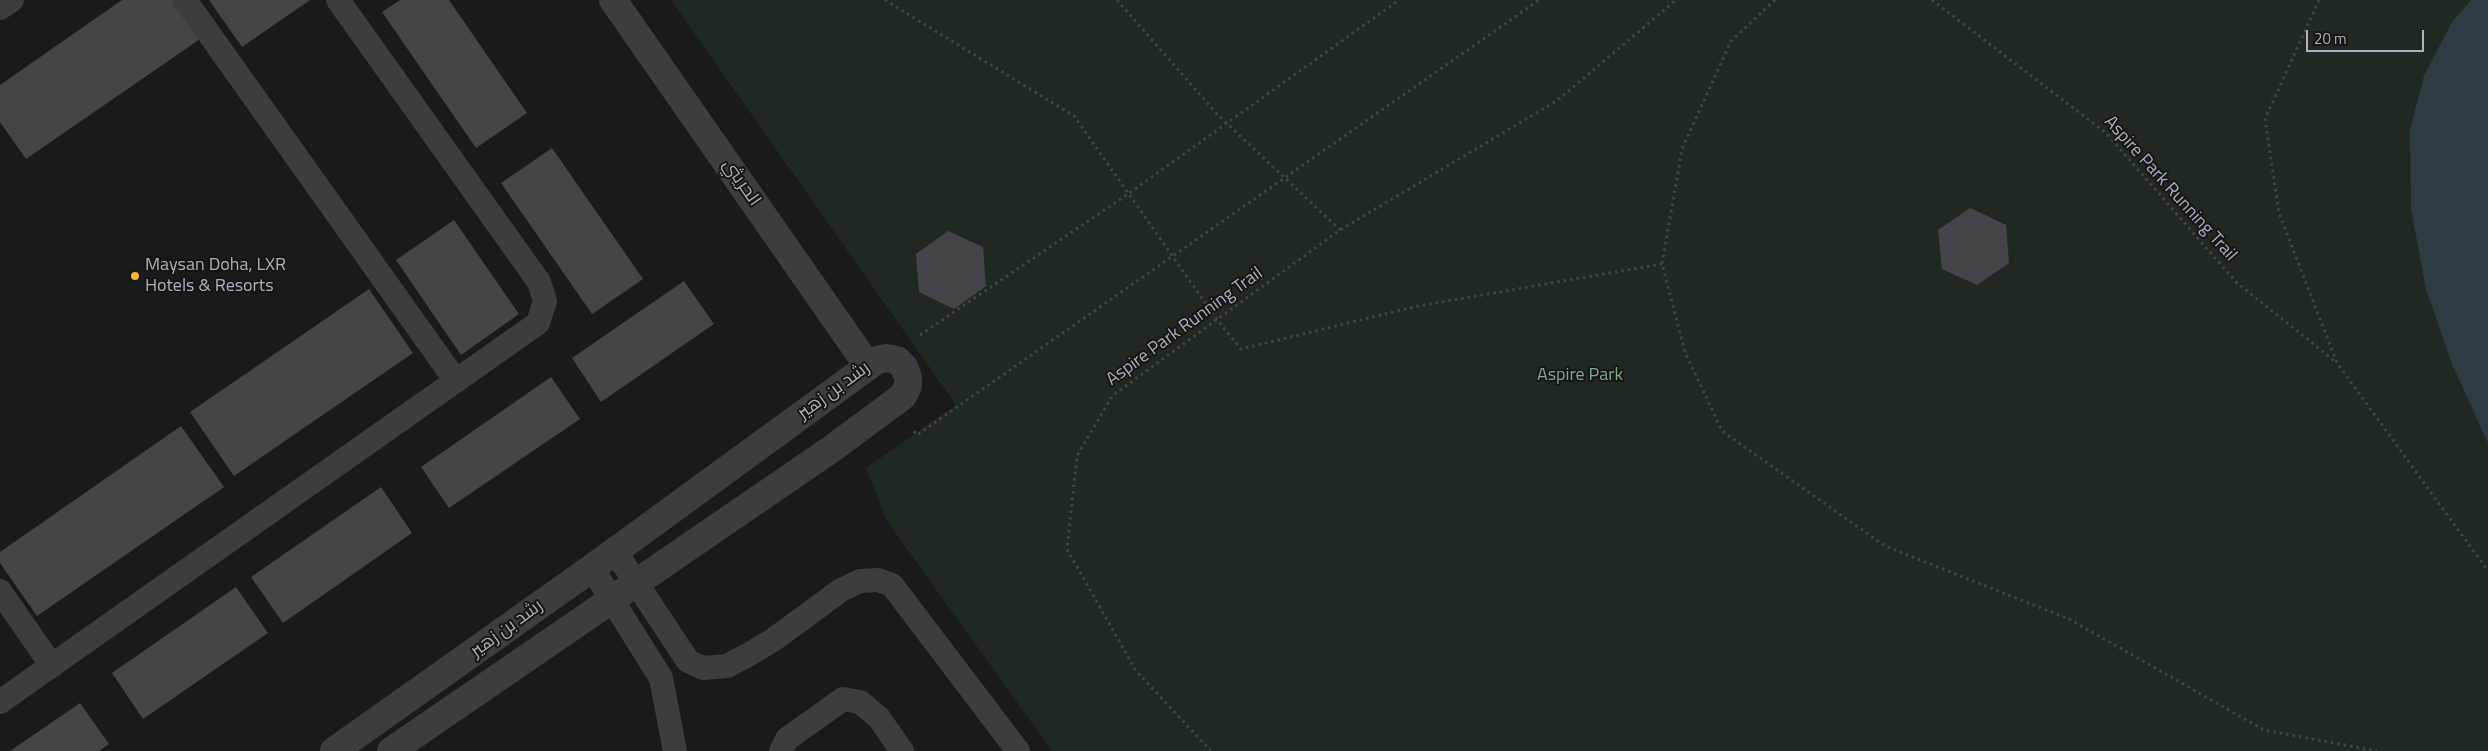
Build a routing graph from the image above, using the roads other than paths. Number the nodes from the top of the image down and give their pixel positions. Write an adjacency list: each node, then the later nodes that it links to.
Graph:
1 (12, 0): 5 (lane)
2 (185, 0): 7 (lane)
3 (338, 0): 7 (lane)
4 (613, 0): 6 (street, الحريثي)
5 (0, 8)
6 (877, 362): 8 (street, رشد بن زهير); 10 (street, رشد بن زهير)
7 (456, 381): 13 (lane)
8 (614, 550): 9 (street, رشد بن زهير); 10 (lane)
9 (592, 568): 12 (lane); 15 (street, رشد بن زهير)
10 (637, 582): 12 (street, رشد بن زهير); 20 (lane)
11 (0, 591): 13 (lane)
12 (613, 598): 16 (street, رشد بن زهير); 17 (lane)
13 (52, 666): 14 (lane)
14 (0, 702)
15 (334, 751)
16 (391, 751)
17 (675, 751)
18 (780, 751): 19 (lane)
19 (902, 751)
20 (1018, 751)

